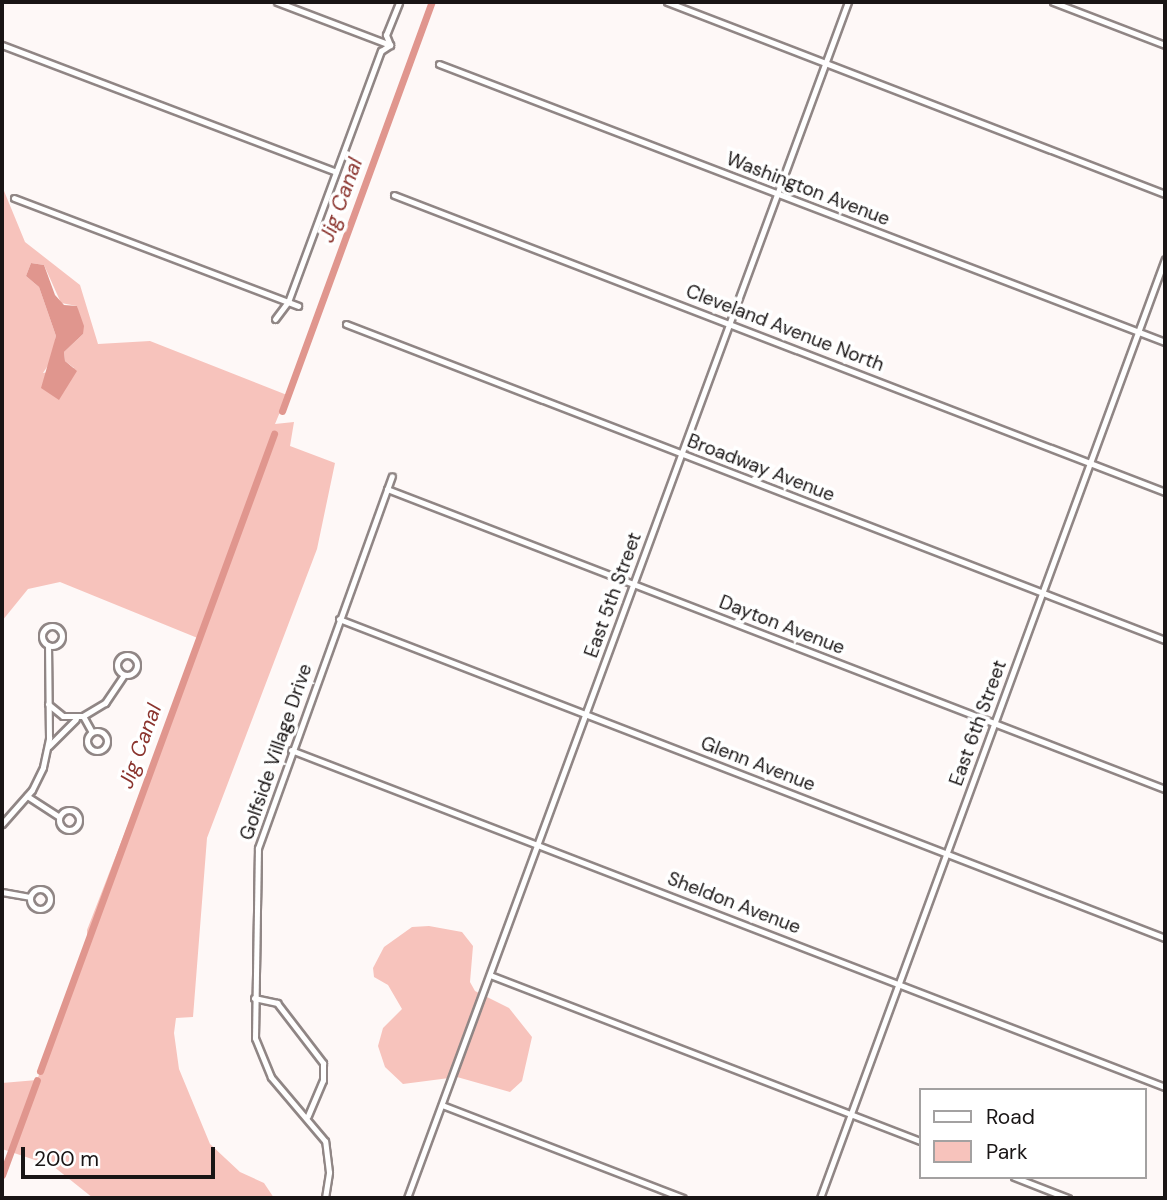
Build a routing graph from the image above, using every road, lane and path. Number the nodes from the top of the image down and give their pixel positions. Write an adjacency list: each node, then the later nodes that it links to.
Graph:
1 (277, 2): 7 (street)
2 (399, 2): 7 (street)
3 (667, 2): 9 (street)
4 (848, 2): 9 (street, East 5th Street)
5 (1053, 2): 8 (street)
6 (2, 45): 11 (street)
7 (390, 45): 11 (street)
8 (1165, 45)
9 (825, 63): 12 (street, East 5th Street); 13 (street)
10 (439, 64): 12 (street, Washington Avenue)
11 (336, 173): 17 (street)
12 (777, 194): 21 (street, East 5th Street); 22 (street, Washington Avenue)
13 (1165, 194)
14 (394, 195): 21 (street, Cleveland Avenue North)
15 (13, 198): 17 (street)
16 (1165, 259): 22 (street, East 6th Street)
17 (288, 302): 18 (street); 19 (street)
18 (298, 306)
19 (275, 319)
20 (346, 324): 24 (street, Broadway Avenue)
21 (730, 324): 24 (street, East 5th Street); 25 (street, Cleveland Avenue North)
22 (1138, 332): 23 (street, Washington Avenue); 25 (street, East 6th Street)
23 (1165, 342)
24 (681, 454): 29 (street, East 5th Street); 30 (street, Broadway Avenue)
25 (1090, 463): 28 (street, Cleveland Avenue North); 30 (street, East 6th Street)
26 (392, 475): 27 (street, Golfside Village Drive)
27 (387, 489): 29 (street, Dayton Avenue); 31 (street, Golfside Village Drive)
28 (1165, 492)
29 (634, 584): 36 (street, East 5th Street); 39 (street, Dayton Avenue)
30 (1042, 593): 32 (street, Broadway Avenue); 39 (street, East 6th Street)
31 (339, 620): 36 (street, Glenn Avenue); 42 (street, Golfside Village Drive)
32 (1165, 640)
33 (48, 645): 35 (street)
34 (124, 675): 37 (street)
35 (47, 698): 38 (street); 41 (street)
36 (585, 715): 47 (street, East 5th Street); 48 (street, Glenn Avenue)
37 (83, 716): 38 (street); 40 (street)
38 (76, 719): 41 (street)
39 (995, 723): 43 (street, Dayton Avenue); 48 (street, East 6th Street)
40 (92, 732)
41 (48, 749): 44 (street)
42 (291, 750): 47 (street, Sheldon Avenue); 54 (street, Golfside Village Drive)
43 (1165, 789)
44 (27, 796): 45 (street); 46 (street)
45 (59, 817)
46 (2, 824)
47 (538, 845): 52 (street, East 5th Street); 53 (street, Sheldon Avenue)
48 (946, 854): 51 (street, Glenn Avenue); 53 (street, East 6th Street)
49 (2, 892): 50 (street)
50 (30, 897)
51 (1165, 938)
52 (489, 975): 56 (street, East 5th Street); 57 (street)
53 (899, 984): 55 (street, Sheldon Avenue); 57 (street, East 6th Street)
54 (254, 998): 58 (street, Golfside Village Drive); 58 (street)
55 (1165, 1087)
56 (442, 1105): 62 (street, East 5th Street); 63 (street)
57 (851, 1114): 59 (street); 64 (street, East 6th Street)
58 (308, 1116): 61 (street, Golfside Village Drive)
59 (918, 1140)
60 (1019, 1179): 65 (street)
61 (325, 1198)
62 (407, 1198)
63 (683, 1198)
64 (820, 1198)
65 (1068, 1198)

